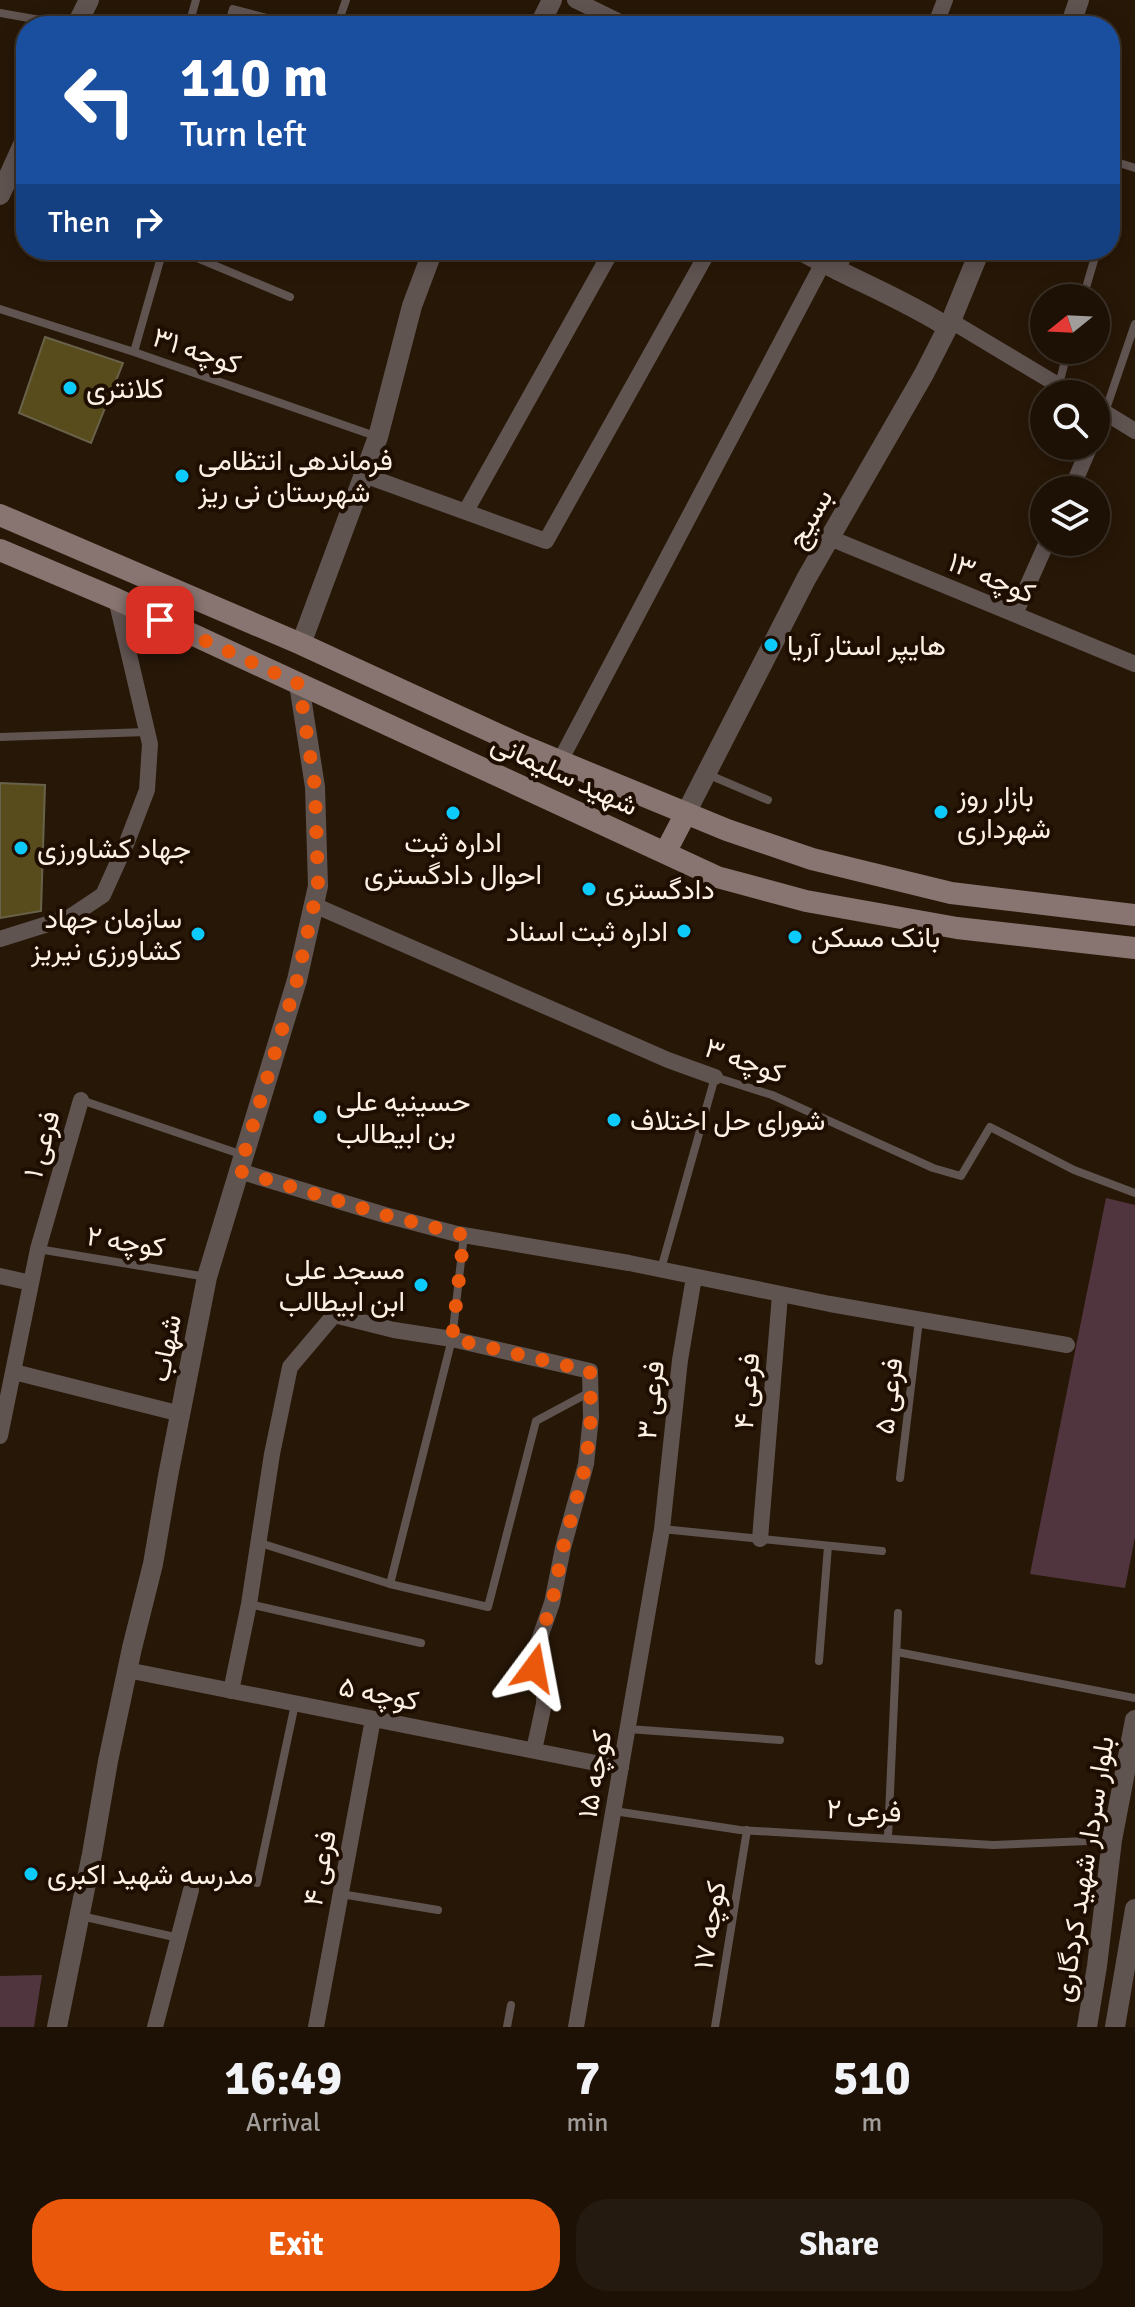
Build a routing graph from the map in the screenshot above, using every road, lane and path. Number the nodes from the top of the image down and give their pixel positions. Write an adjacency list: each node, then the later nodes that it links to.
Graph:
1 (196, 0): 3 (lane)
2 (575, 0): 6 (street)
3 (192, 14)
4 (231, 16): 5 (lane)
5 (259, 16)
6 (608, 16)
7 (16, 170): 8 (street)
8 (0, 195)
9 (160, 260): 24 (lane)
10 (202, 260): 20 (lane)
11 (429, 260): 29 (street)
12 (606, 260): 31 (street)
13 (703, 260): 31 (street)
14 (818, 260): 18 (street)
15 (837, 260): 18 (street)
16 (976, 260): 22 (street, بسیج)
17 (1094, 260): 19 (lane)
18 (830, 267): 22 (street); 44 (street)
19 (1087, 284)
20 (290, 297)
21 (0, 309): 24 (lane, کوچه ۳۱)
22 (949, 324): 25 (street); 33 (street, بسیج)
23 (1135, 324): 26 (lane)
24 (134, 352): 29 (lane, کوچه ۳۱)
25 (1049, 380)
26 (1110, 387)
27 (1110, 416): 28 (street)
28 (1135, 431)
29 (378, 437): 30 (street)
30 (364, 475): 31 (street); 39 (street)
31 (466, 511)
32 (0, 515): 36 (main road, شهید سلیمانی)
33 (830, 538): 38 (street, کوچه ۱۳); 45 (street, بسیج)
34 (0, 550): 37 (main road, شهید سلیمانی)
35 (1041, 556): 38 (street)
36 (128, 569): 37 (main road); 39 (main road, شهید سلیمانی)
37 (116, 599): 41 (main road, شهید سلیمانی); 42 (street)
38 (1015, 614): 40 (street, کوچه ۱۳)
39 (301, 644): 44 (main road, شهید سلیمانی)
40 (1135, 664)
41 (299, 684): 48 (main road, شهید سلیمانی); 49 (street, شهاب)
42 (148, 732): 43 (lane); 51 (street)
43 (0, 737)
44 (560, 761): 47 (main road, شهید سلیمانی)
45 (706, 774): 46 (lane); 47 (street, بسیج)
46 (768, 800)
47 (686, 813): 48 (main road); 50 (main road, شهید سلیمانی)
48 (665, 853): 52 (main road, شهید سلیمانی)
49 (314, 905): 53 (street, کوچه ۳); 55 (street, شهاب)
50 (1135, 915)
51 (0, 939)
52 (1135, 948)
53 (715, 1077): 56 (lane, کوچه ۳); 59 (lane)
54 (81, 1100): 55 (lane); 58 (street, فرعی ۱)
55 (241, 1163): 57 (street); 61 (street, شهاب)
56 (1135, 1193)
57 (464, 1235): 59 (street); 66 (lane)
58 (38, 1249): 61 (lane, کوچه ۲); 63 (street)
59 (661, 1270): 62 (street)
60 (0, 1276): 63 (street)
61 (207, 1277): 70 (street, شهاب)
62 (694, 1277): 64 (street); 73 (street, فرعی ۳)
63 (31, 1283): 68 (street)
64 (780, 1295): 65 (street); 74 (street, فرعی ۴)
65 (919, 1320): 67 (street); 72 (lane, فرعی ۵)
66 (452, 1339): 69 (street); 75 (street); 78 (lane)
67 (1067, 1345)
68 (14, 1372): 70 (street); 71 (street)
69 (591, 1392): 78 (lane); 92 (street)
70 (181, 1414): 84 (street, شهاب)
71 (0, 1436)
72 (900, 1478)
73 (662, 1529): 74 (lane); 90 (street, کوچه ۱۵)
74 (760, 1539): 76 (lane)
75 (257, 1542): 78 (lane); 79 (street)
76 (828, 1546): 77 (lane); 83 (lane)
77 (882, 1551)
78 (390, 1584)
79 (249, 1604): 81 (lane); 85 (street)
80 (898, 1613): 82 (lane)
81 (421, 1643)
82 (897, 1652): 86 (lane); 96 (lane)
83 (819, 1661)
84 (127, 1670): 85 (street, کوچه ۵); 103 (street, شهاب)
85 (231, 1691): 87 (street, کوچه ۵)
86 (1135, 1698)
87 (295, 1703): 88 (street, کوچه ۵); 98 (lane)
88 (373, 1719): 92 (street, کوچه ۵); 100 (street, فرعی ۴)
89 (1135, 1720): 97 (street, بلوار سردار شهید کردگاری)
90 (628, 1729): 91 (lane); 93 (street, کوچه ۱۵)
91 (780, 1740)
92 (534, 1750): 93 (street, کوچه ۵)
93 (621, 1768): 94 (street, کوچه ۱۵)
94 (614, 1811): 95 (lane, فرعی ۲); 111 (street, کوچه ۱۵)
95 (747, 1830): 96 (lane, فرعی ۲); 112 (lane, کوچه ۱۷)
96 (888, 1837): 97 (lane, فرعی ۲)
97 (1112, 1840): 113 (street, بلوار سردار شهید کردگاری)
98 (257, 1883)
99 (191, 1890): 104 (street)
100 (341, 1894): 102 (lane); 109 (street, فرعی ۴)
101 (1135, 1909): 105 (street, بلوار سردار شهید کردگاری)
102 (438, 1910)
103 (80, 1916): 104 (lane); 107 (street, شهاب)
104 (179, 1938): 108 (street)
105 (1129, 1977): 114 (street, بلوار سردار شهید کردگاری)
106 (511, 2005): 110 (lane)
107 (57, 2027)
108 (155, 2027)
109 (316, 2027)
110 (507, 2027)
111 (576, 2027)
112 (715, 2027)
113 (1087, 2027)
114 (1115, 2027)

